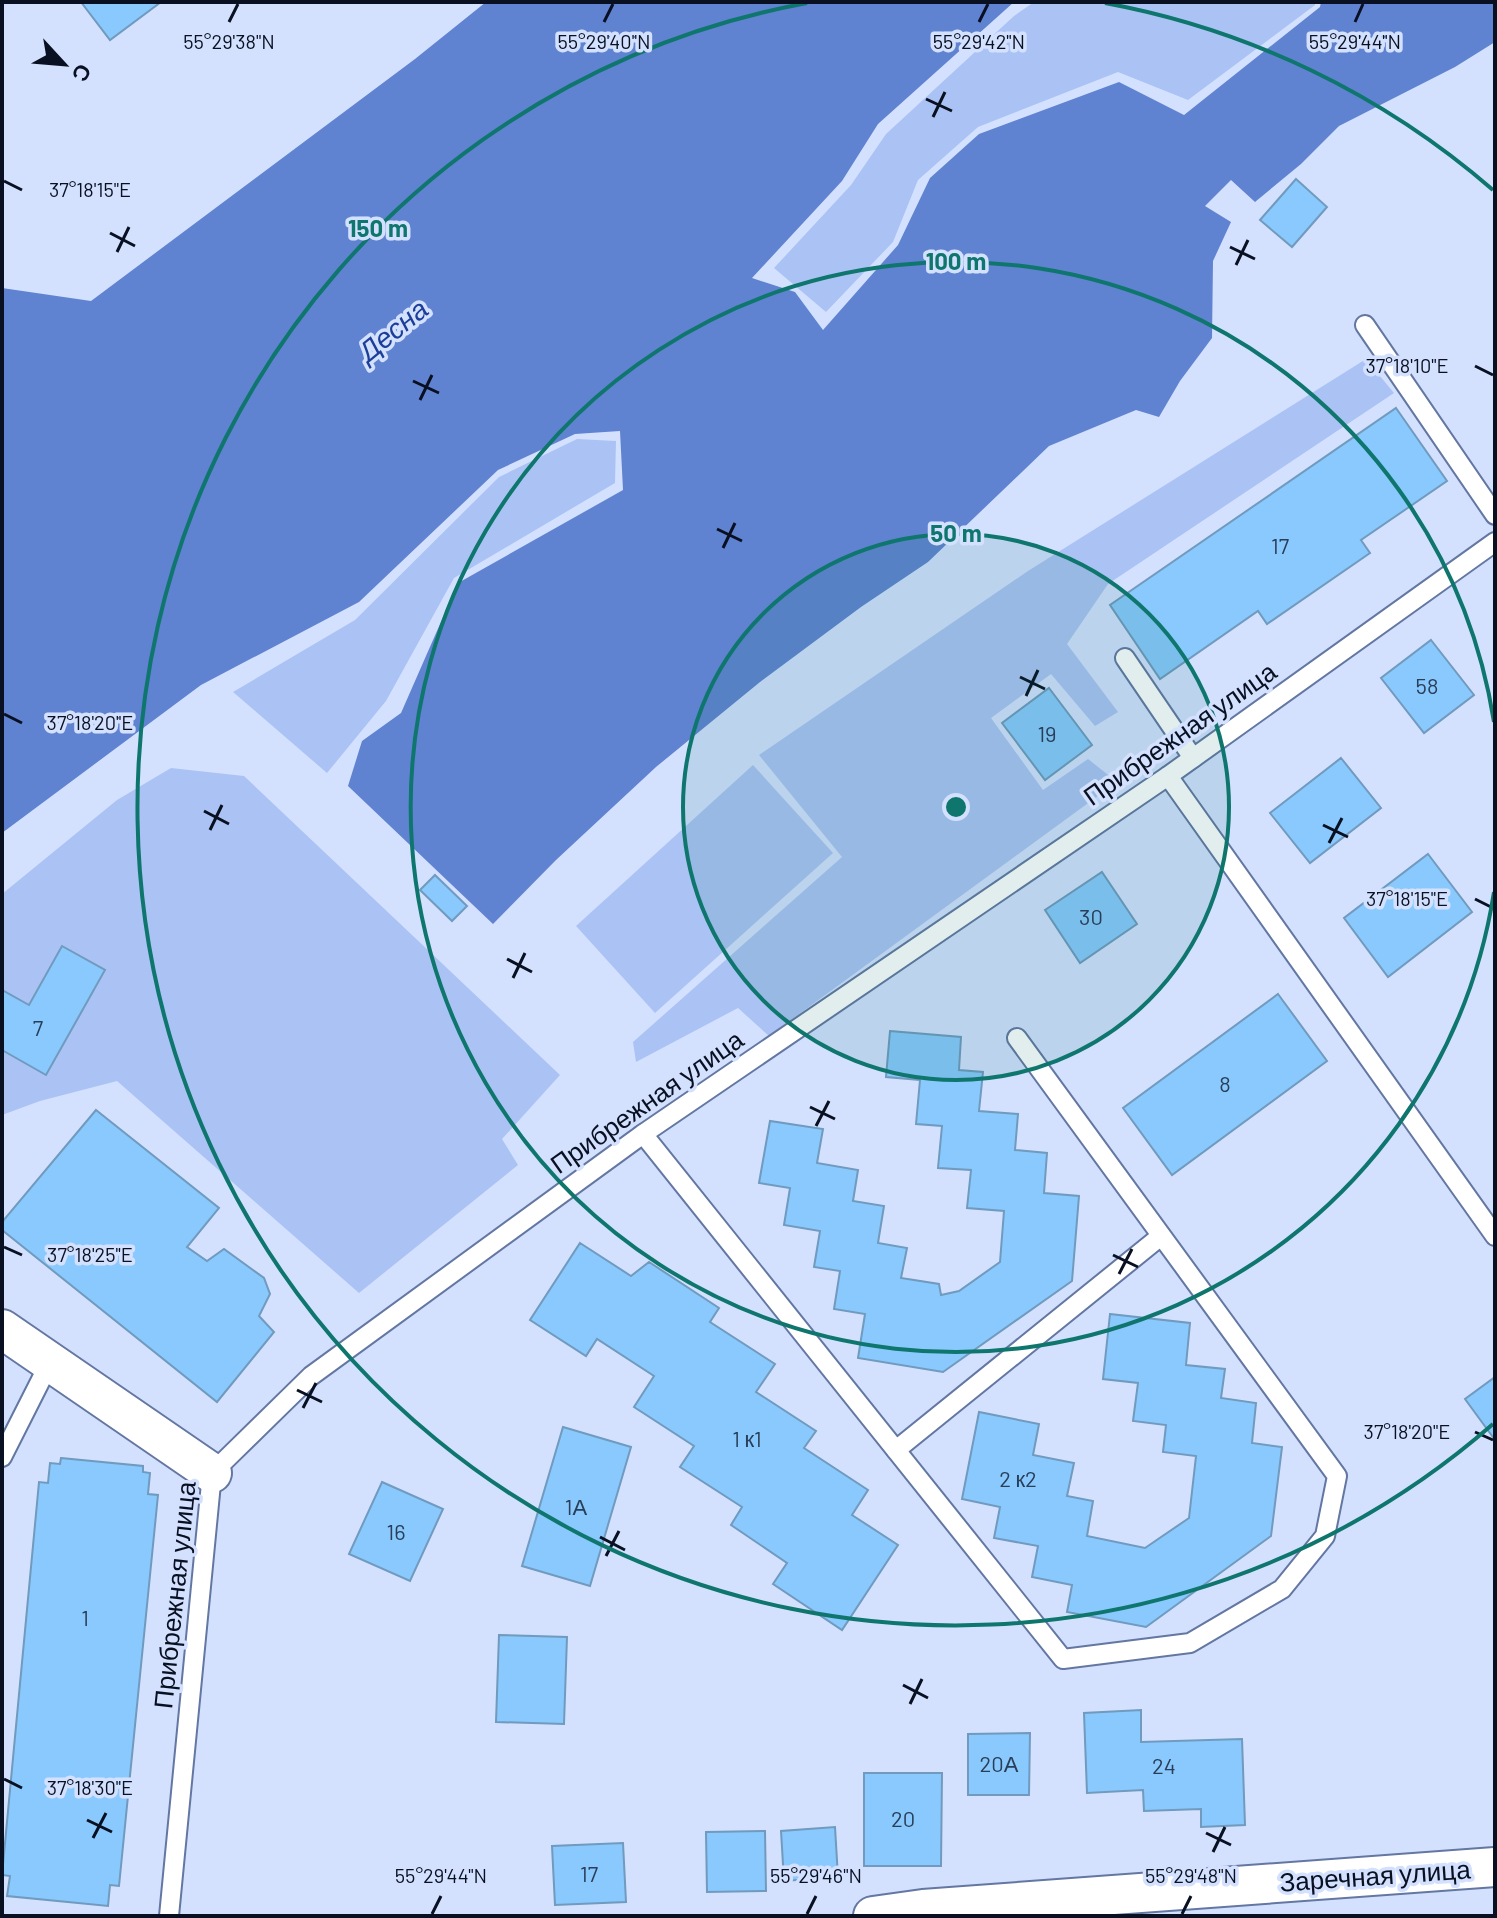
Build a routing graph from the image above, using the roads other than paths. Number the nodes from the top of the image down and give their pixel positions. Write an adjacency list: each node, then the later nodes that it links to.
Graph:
1 (1365, 325): 2 (lane)
2 (1495, 515)
3 (1495, 542): 5 (lane, Прибрежная улица)
4 (1125, 658): 5 (lane)
5 (1193, 758): 6 (lane, Прибрежная улица)
6 (1168, 776): 8 (lane, Прибрежная улица); 10 (lane)
7 (1017, 1038): 9 (lane)
8 (643, 1134): 13 (lane); 15 (lane, Прибрежная улица)
9 (1161, 1236): 13 (lane); 13 (lane)
10 (1495, 1236)
11 (2, 1329): 12 (street)
12 (50, 1362): 14 (lane); 15 (street)
13 (896, 1450)
14 (2, 1457)
15 (212, 1473): 17 (lane, Прибрежная улица)
16 (1495, 1867): 18 (street, Заречная улица)
17 (169, 1916)
18 (873, 1916)

